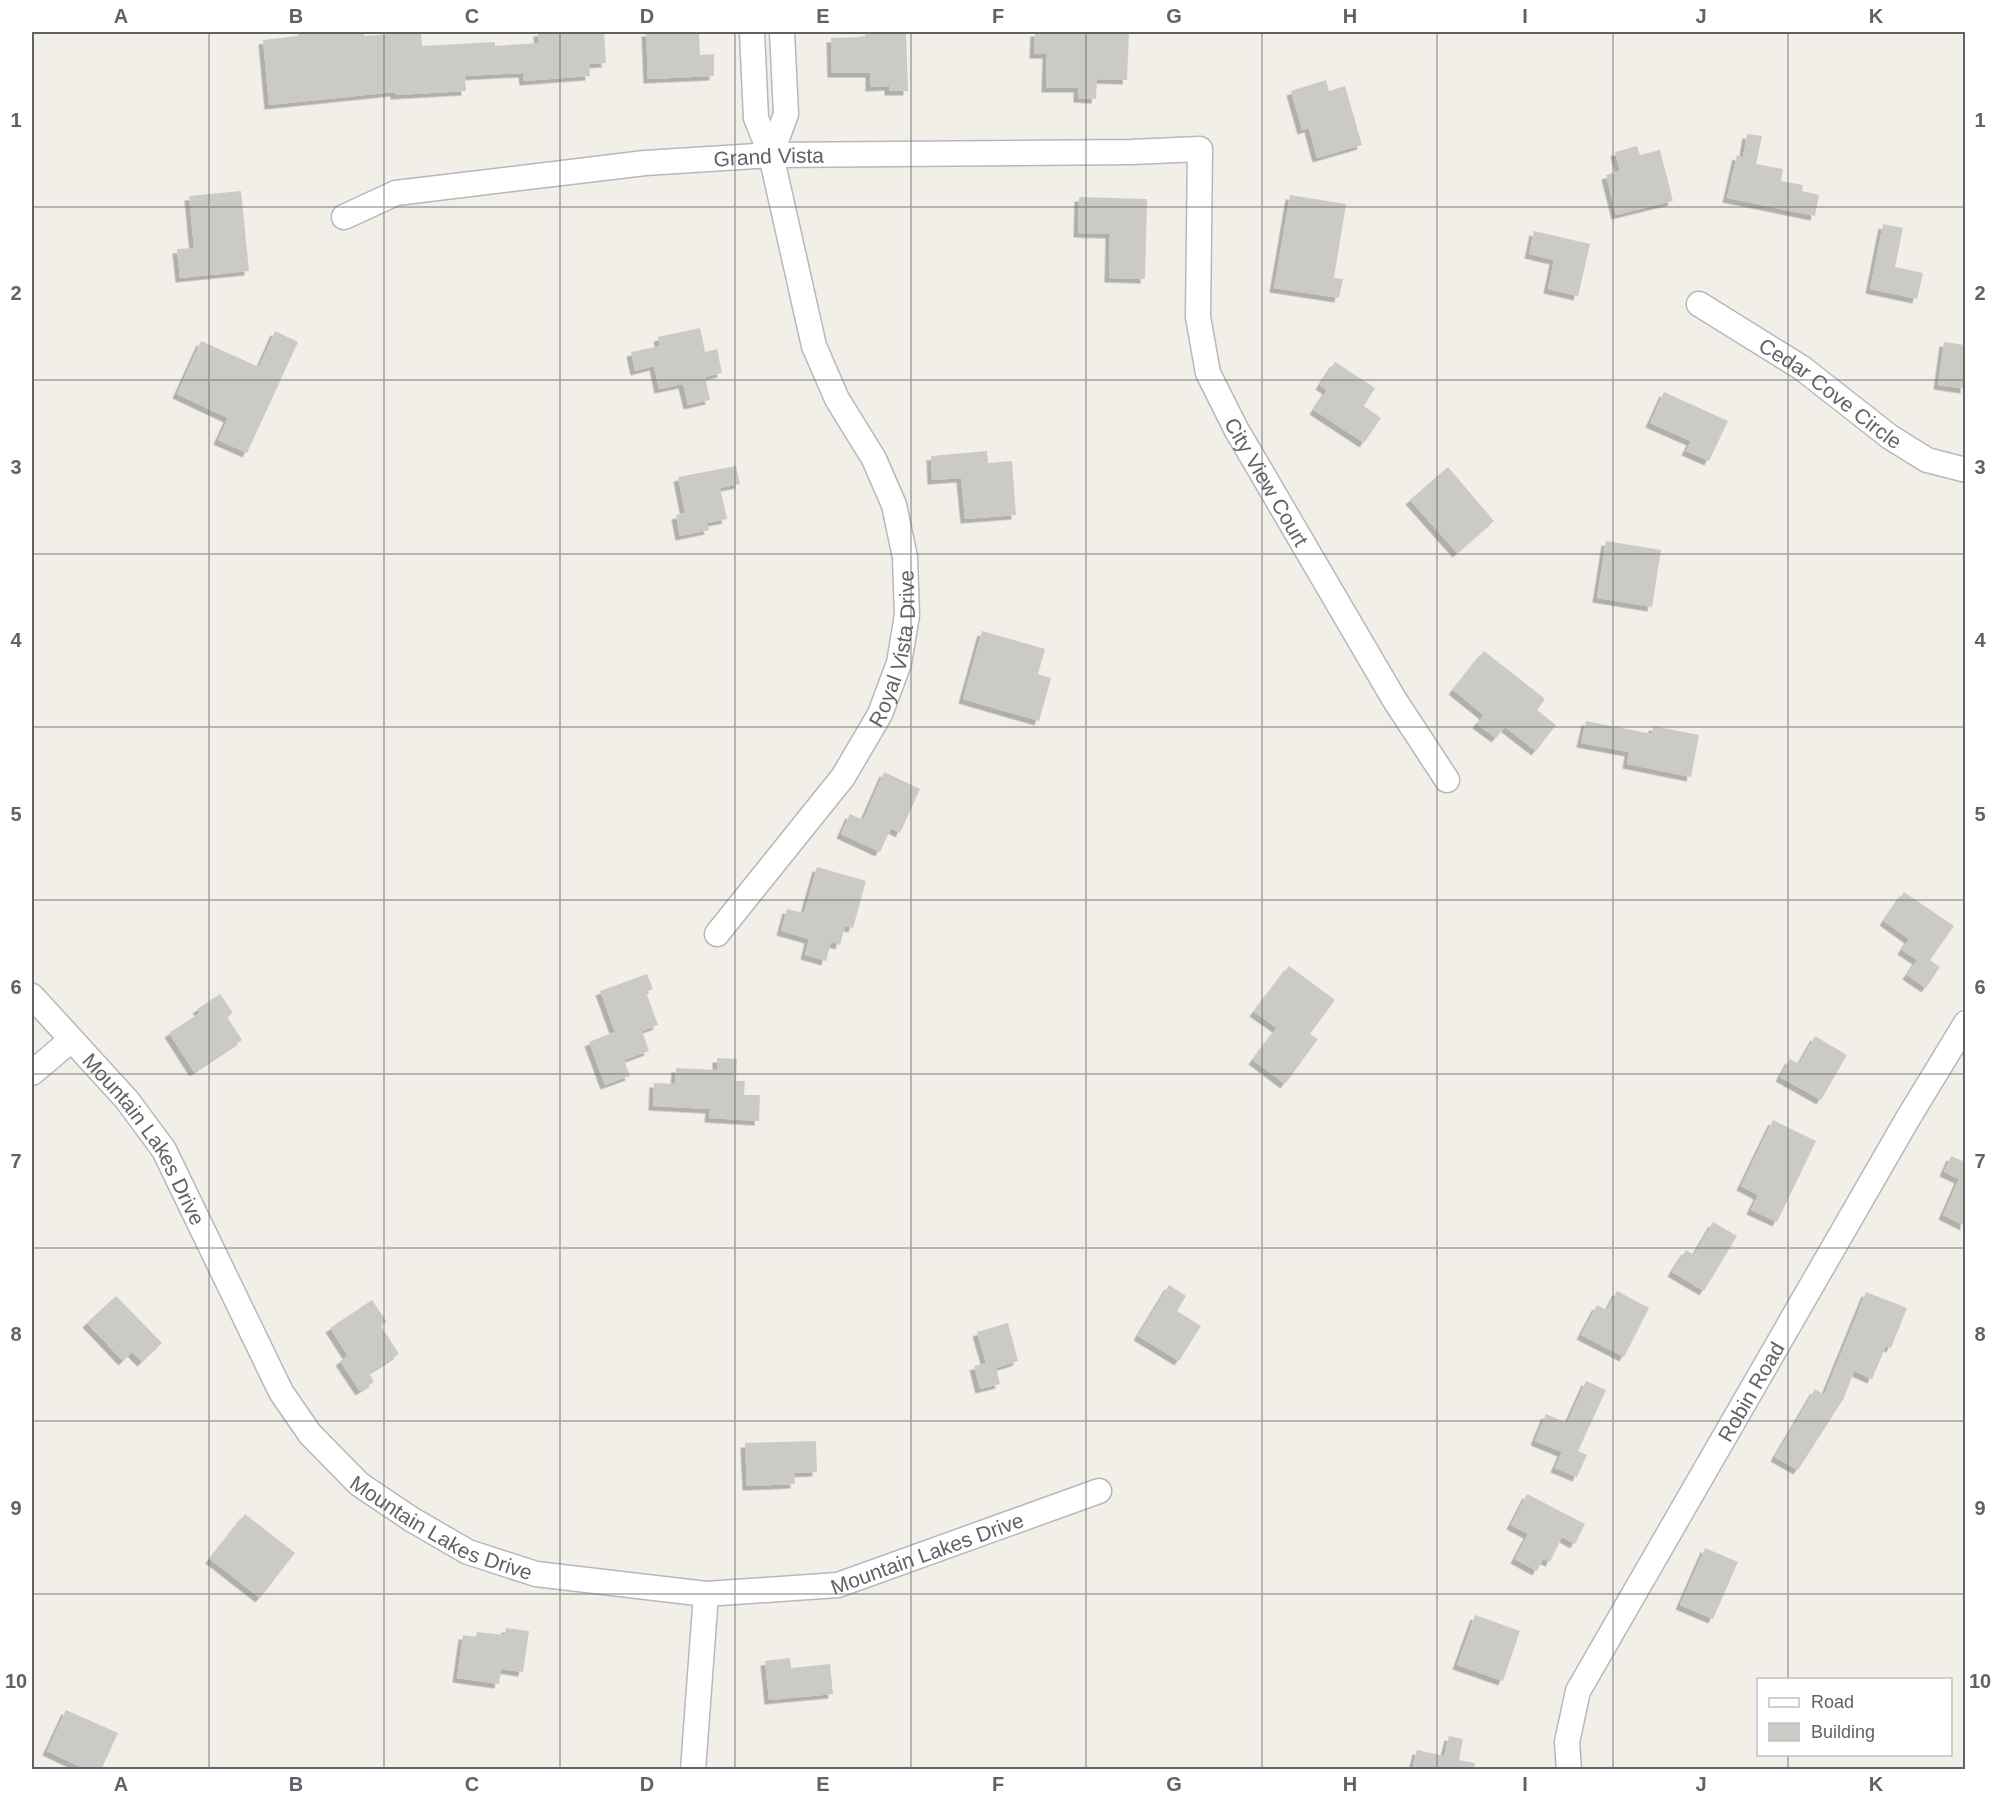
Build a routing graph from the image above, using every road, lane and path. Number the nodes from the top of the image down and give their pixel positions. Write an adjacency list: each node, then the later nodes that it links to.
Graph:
1 (752, 32): 4 (street, Royal Vista Drive)
2 (782, 32): 4 (street)
3 (1200, 148): 4 (street, Grand Vista); 8 (street, City View Court)
4 (771, 155): 5 (street, Grand Vista); 9 (street, Royal Vista Drive)
5 (344, 217)
6 (1699, 304): 7 (street, Cedar Cove Circle)
7 (1965, 470)
8 (1447, 780)
9 (717, 934)
10 (32, 996): 12 (street, Mountain Lakes Drive)
11 (1965, 1023): 17 (street, Robin Road)
12 (71, 1040): 13 (street); 15 (street, Mountain Lakes Drive)
13 (32, 1073)
14 (1099, 1491): 15 (street, Mountain Lakes Drive)
15 (706, 1594): 16 (street)
16 (693, 1770)
17 (1569, 1770)

